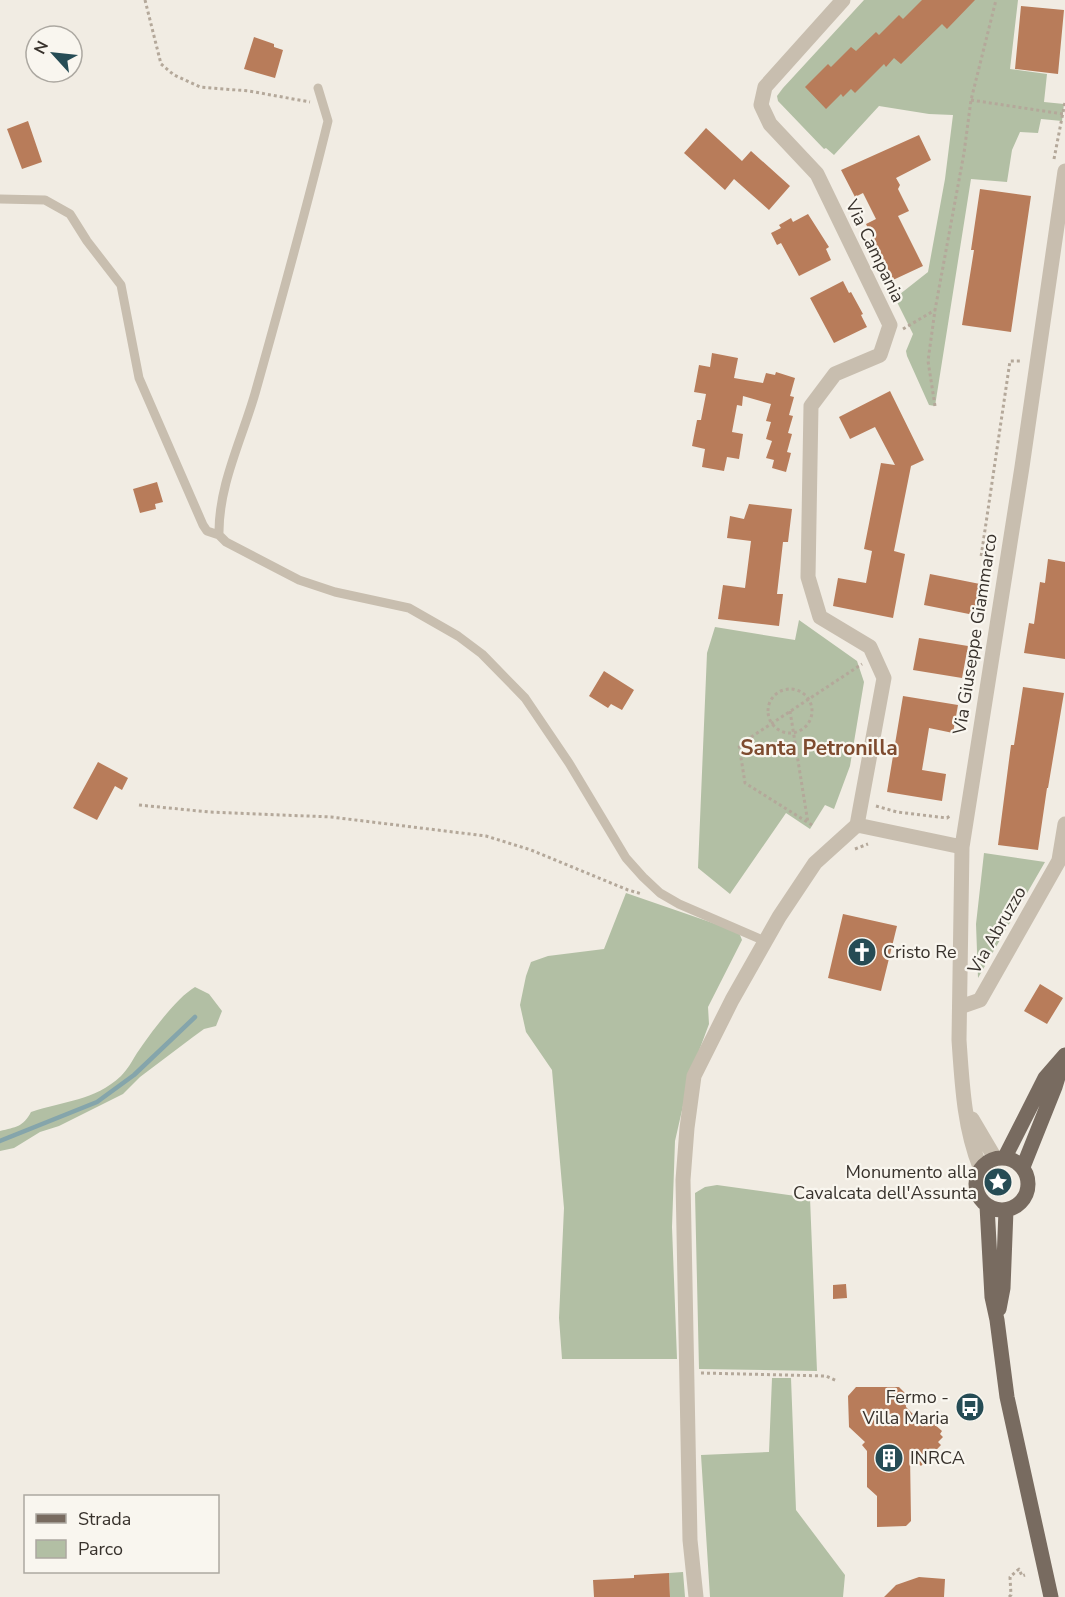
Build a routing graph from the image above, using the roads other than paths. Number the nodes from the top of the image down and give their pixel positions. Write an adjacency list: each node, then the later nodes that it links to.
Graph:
1 (843, 0): 7 (street, Via Campania)
2 (318, 88): 5 (lane)
3 (1060, 166): 8 (street, Via Giuseppe Giammarco)
4 (0, 199): 5 (lane)
5 (219, 535): 10 (lane)
6 (1065, 824): 9 (street, Via Abruzzo)
7 (857, 825): 8 (street); 10 (street)
8 (962, 847): 11 (street, Via Giuseppe Giammarco)
9 (1062, 855): 11 (street, Via Abruzzo)
10 (765, 942): 20 (street)
11 (960, 1007): 13 (street, Via Giuseppe Giammarco)
12 (1065, 1056): 14 (main road); 16 (main road)
13 (965, 1106): 14 (street); 15 (street, Via Giuseppe Giammarco)
14 (1000, 1157): 15 (main road); 16 (main road)
15 (980, 1167): 17 (main road)
16 (1023, 1167): 18 (main road)
17 (987, 1206): 18 (main road); 19 (main road)
18 (1006, 1210): 19 (main road)
19 (997, 1320): 21 (main road)
20 (696, 1597)
21 (1051, 1597)

